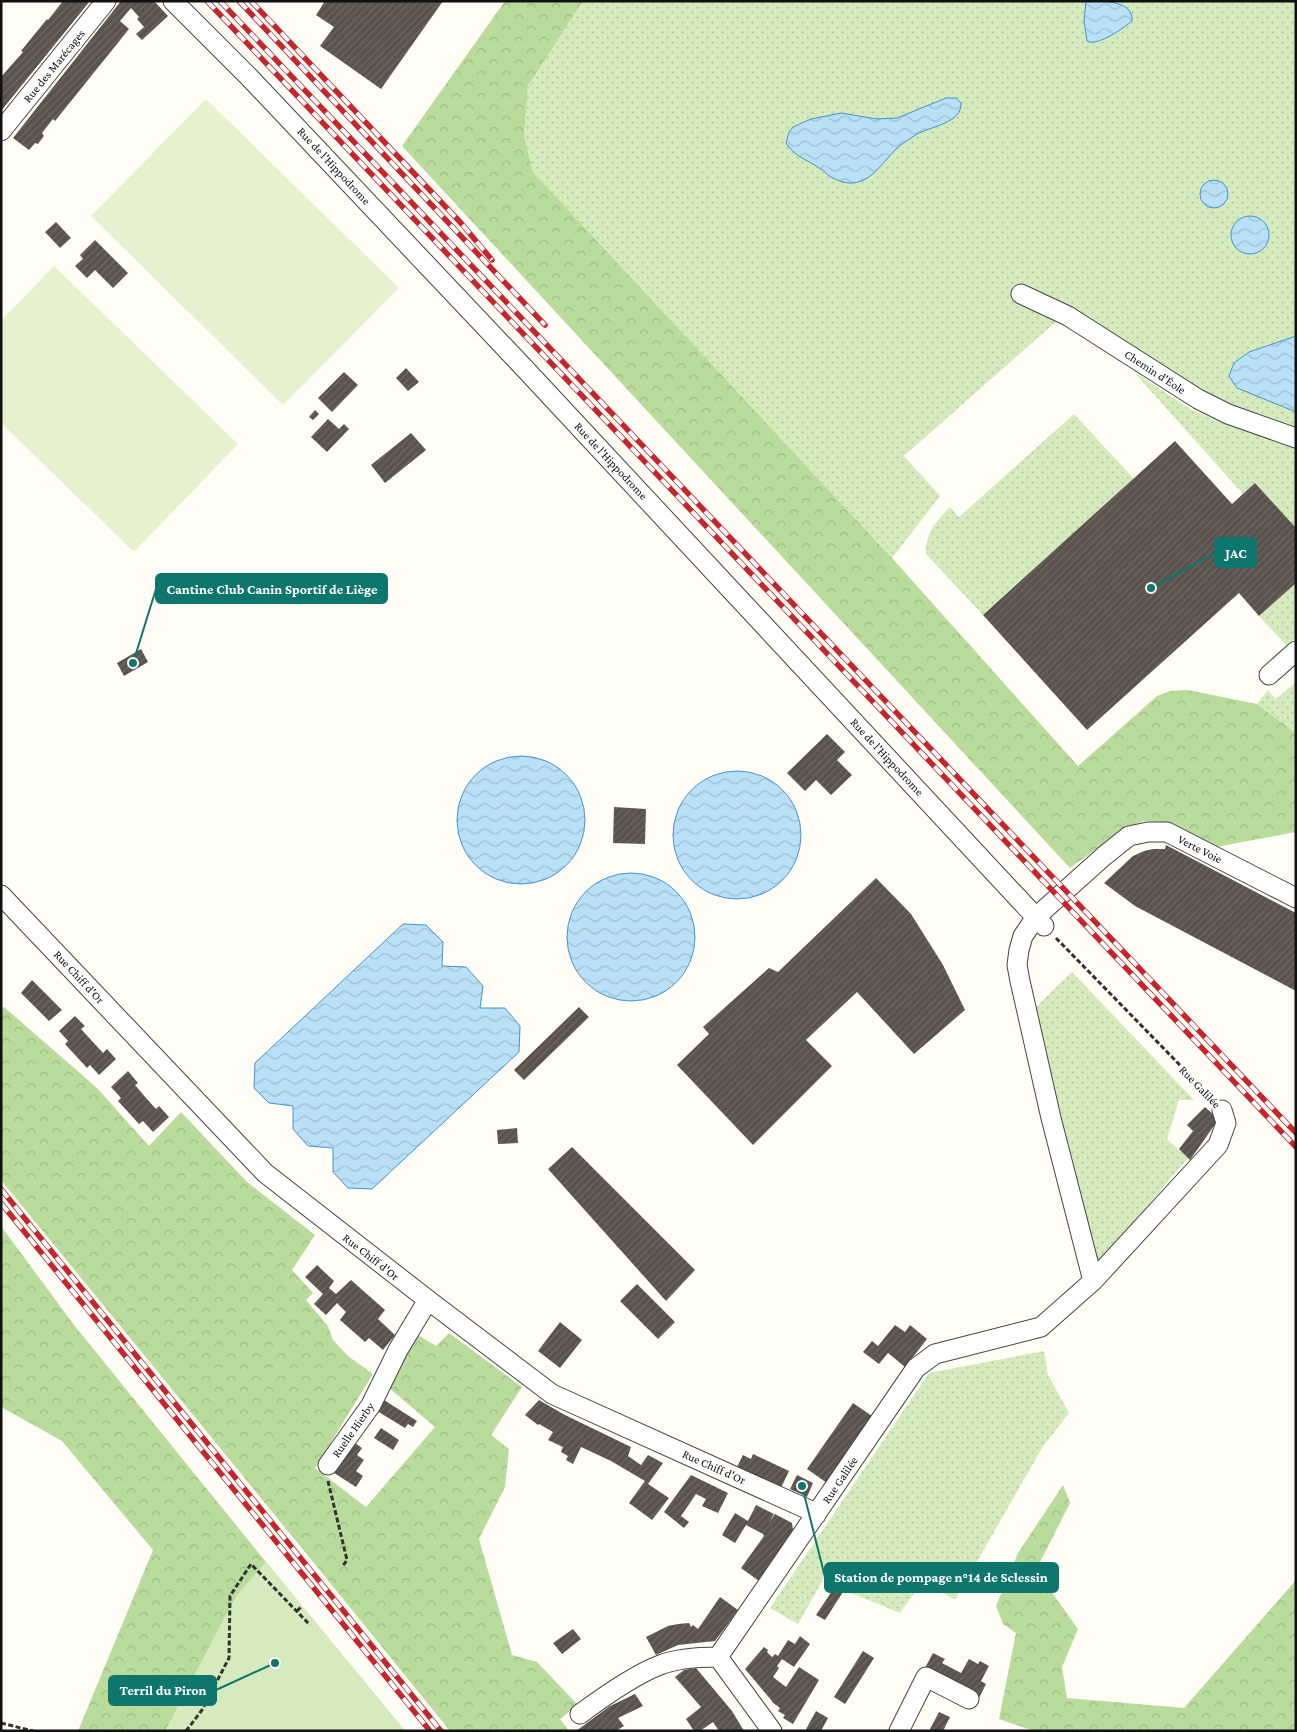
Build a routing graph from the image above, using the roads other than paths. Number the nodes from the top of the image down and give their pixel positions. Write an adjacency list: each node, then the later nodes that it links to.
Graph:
1 (106, 1): 3 (street, Rue des Marécages)
2 (173, 1): 10 (street, Rue de l'Hippodrome)
3 (1, 131)
4 (1021, 294): 5 (street, Chemin d'Éole)
5 (1296, 438)
6 (1296, 651): 7 (street)
7 (1269, 675)
8 (1, 895): 13 (street, Rue Chiff d'Or)
9 (1296, 898): 10 (street, Verte Voie)
10 (1040, 921): 12 (street)
11 (1222, 1110): 12 (street, Rue Galilée)
12 (1093, 1281): 15 (street, Rue Galilée)
13 (428, 1300): 14 (street, Ruelle Hierby); 15 (street, Rue Chiff d'Or)
14 (328, 1466)
15 (816, 1515): 16 (street, Rue Galilée)
16 (718, 1658): 18 (street); 19 (street)
17 (969, 1699): 20 (street)
18 (580, 1714)
19 (772, 1731)
20 (899, 1731)

